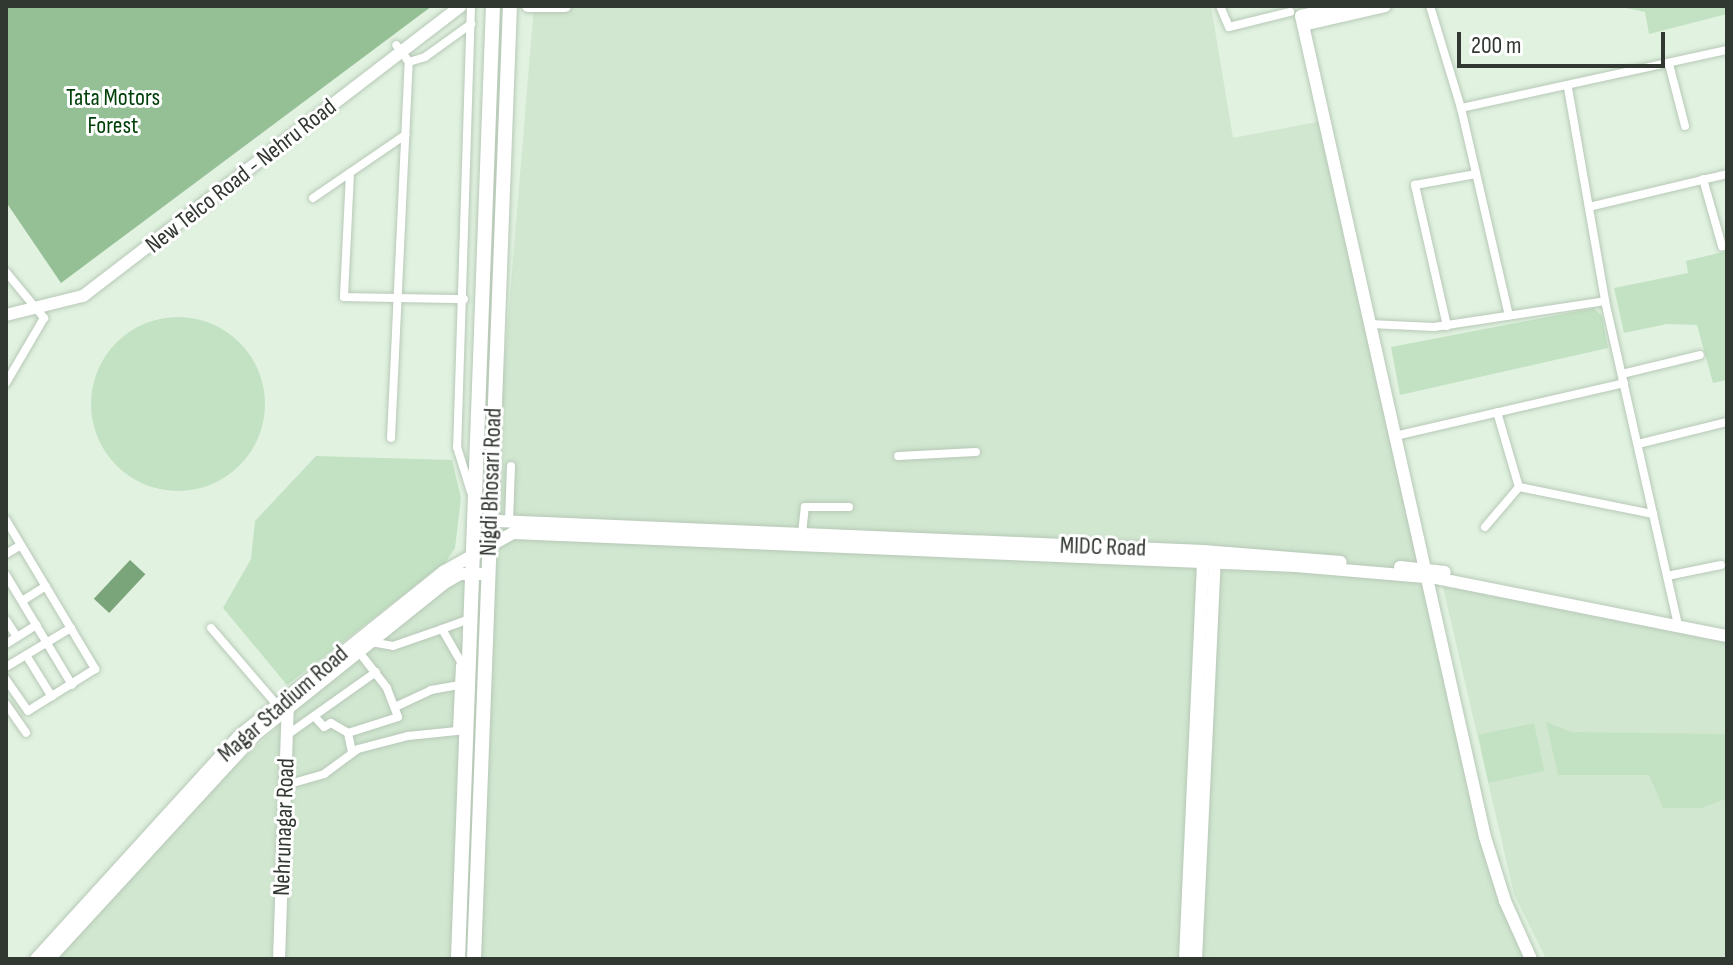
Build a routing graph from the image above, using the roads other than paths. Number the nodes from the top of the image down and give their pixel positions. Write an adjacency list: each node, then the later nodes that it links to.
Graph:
1 (447, 6): 15 (main road, New Telco Road - Nehru Road)
2 (461, 6): 15 (main road, New Telco Road - Nehru Road)
3 (471, 6): 13 (street)
4 (493, 6): 22 (main road, Nigdi Bhosari Road)
5 (510, 6): 57 (main road, Nigdi Bhosari Road)
6 (528, 6): 7 (main road)
7 (565, 6)
8 (1220, 6): 12 (street)
9 (1345, 6): 12 (main road)
10 (1385, 6): 12 (main road)
11 (1430, 6): 18 (street)
12 (1303, 15): 38 (main road)
13 (471, 24): 15 (street); 21 (street)
14 (1727, 50): 16 (street)
15 (402, 53): 20 (street); 34 (main road, New Telco Road - Nehru Road)
16 (1669, 64): 17 (street); 19 (street)
17 (1568, 88): 18 (street); 28 (street)
18 (1461, 108): 24 (street)
19 (1685, 126)
20 (405, 135): 23 (street); 31 (street)
21 (470, 138): 22 (street); 32 (street)
22 (487, 138): 52 (main road, Nigdi Bhosari Road)
23 (350, 173): 27 (street); 31 (street)
24 (1476, 174): 37 (street); 39 (street)
25 (1727, 174): 26 (street)
26 (1703, 179): 28 (street); 29 (street)
27 (313, 198)
28 (1589, 207): 33 (street)
29 (1722, 246)
30 (6, 272): 34 (street)
31 (398, 298): 32 (street); 46 (street)
32 (464, 299): 52 (street)
33 (1605, 301): 37 (street); 41 (street)
34 (37, 306): 35 (main road, New Telco Road - Nehru Road); 36 (main road, New Telco Road - Nehru Road); 42 (street)
35 (6, 307)
36 (6, 315)
37 (1509, 316): 39 (street)
38 (1374, 324): 39 (street); 45 (main road)
39 (1447, 326)
40 (1700, 355): 41 (street)
41 (1623, 378): 43 (street); 47 (street)
42 (6, 383)
43 (1497, 412): 45 (street); 51 (street)
44 (1727, 422): 47 (street)
45 (1399, 435): 70 (main road)
46 (391, 438)
47 (1638, 444): 54 (street)
48 (976, 452): 49 (street)
49 (898, 456)
50 (511, 466): 58 (street)
51 (1519, 487): 54 (street); 59 (street)
52 (474, 501): 56 (main road, Nigdi Bhosari Road)
53 (849, 507): 60 (street)
54 (1653, 514): 71 (street)
55 (6, 520): 62 (street)
56 (474, 520): 57 (main road); 64 (main road, Nigdi Bhosari Road)
57 (490, 521): 58 (main road); 63 (main road, Nigdi Bhosari Road)
58 (509, 521): 60 (main road)
59 (1485, 527)
60 (802, 534): 61 (main road)
61 (861, 542): 63 (main road, Magar Stadium Road); 66 (main road)
62 (21, 545): 65 (street); 73 (street)
63 (489, 547): 64 (main road, Magar Stadium Road); 69 (main road, Nigdi Bhosari Road)
64 (473, 552): 68 (main road, Nigdi Bhosari Road); 88 (main road, Magar Stadium Road)
65 (6, 554)
66 (1209, 556): 70 (main road); 113 (main road); 114 (main road)
67 (1721, 565): 71 (street)
68 (472, 573): 69 (main road, Magar Stadium Road); 75 (main road, Nigdi Bhosari Road); 85 (main road, Magar Stadium Road)
69 (488, 574): 112 (main road, Nigdi Bhosari Road)
70 (1431, 574): 77 (main road); 115 (main road); 116 (main road)
71 (1667, 576): 77 (street)
72 (8, 581): 74 (street)
73 (46, 586): 74 (street); 79 (street)
74 (22, 601): 78 (street)
75 (470, 619): 82 (street); 91 (main road, Nigdi Bhosari Road)
76 (6, 620): 84 (street)
77 (1678, 622): 81 (main road); 83 (main road)
78 (36, 625): 84 (street); 86 (street)
79 (71, 628): 86 (street); 94 (street)
80 (211, 628): 97 (street)
81 (1727, 628)
82 (442, 629): 85 (street); 91 (street)
83 (1727, 636)
84 (17, 637): 87 (street)
85 (370, 642): 88 (main road, Magar Stadium Road)
86 (47, 643): 89 (street); 94 (street)
87 (6, 644)
88 (356, 648): 92 (street); 97 (main road, Magar Stadium Road)
89 (26, 655): 90 (street); 96 (street)
90 (6, 667)
91 (464, 669): 95 (street); 111 (main road, Nigdi Bhosari Road)
92 (376, 672): 99 (street); 100 (street)
93 (6, 679): 96 (street)
94 (72, 685): 96 (street)
95 (459, 685): 99 (street); 105 (street)
96 (52, 697)
97 (284, 703): 104 (main road, Nehrunagar Road); 108 (main road, Magar Stadium Road); 109 (main road, Magar Stadium Road)
98 (6, 704): 102 (street)
99 (395, 707): 101 (street)
100 (315, 717): 103 (street); 104 (street)
101 (398, 717): 103 (street); 105 (street)
102 (26, 733)
103 (348, 733): 106 (street)
104 (287, 735): 107 (main road, Nehrunagar Road)
105 (405, 736): 106 (street)
106 (352, 752): 107 (street)
107 (286, 785): 110 (main road, Nehrunagar Road)
108 (36, 959)
109 (49, 959)
110 (279, 959)
111 (458, 959)
112 (474, 959)
113 (1185, 959)
114 (1196, 959)
115 (1531, 959)
116 (1540, 959)

